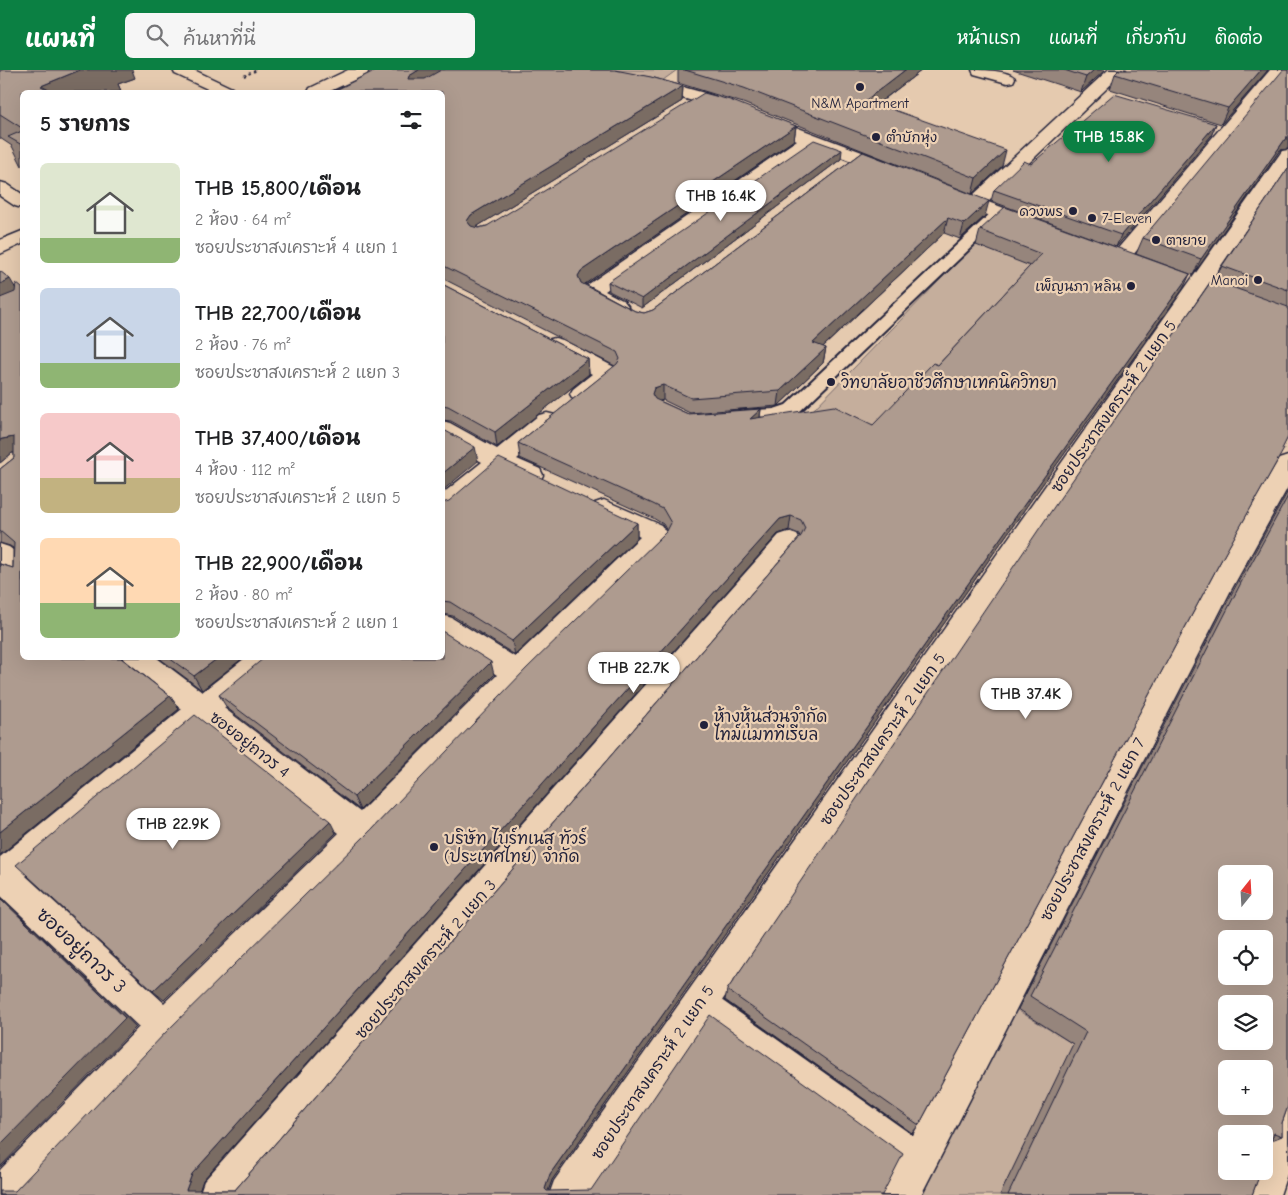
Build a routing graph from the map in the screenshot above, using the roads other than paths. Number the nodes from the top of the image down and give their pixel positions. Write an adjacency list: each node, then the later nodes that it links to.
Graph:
1 (181, 70): 8 (street)
2 (362, 70): 9 (street)
3 (578, 70): 11 (street)
4 (980, 70): 7 (street)
5 (1118, 70): 10 (street)
6 (1279, 70): 15 (street)
7 (1007, 78)
8 (222, 90)
9 (320, 90)
10 (1093, 92): 12 (street); 22 (street)
11 (702, 98): 13 (street); 16 (street)
12 (1112, 98)
13 (678, 113)
14 (1207, 127): 15 (street)
15 (1226, 133): 27 (street)
16 (811, 138): 18 (street); 28 (street)
17 (1288, 155): 47 (street, ซอยประชาสงเคราะห์ 2 แยก 5)
18 (911, 178)
19 (0, 188): 21 (street)
20 (938, 189): 22 (street)
21 (20, 201)
22 (975, 204): 23 (street)
23 (999, 213): 24 (street); 30 (lane)
24 (1055, 233)
25 (20, 238): 26 (street)
26 (0, 248)
27 (1102, 250)
28 (636, 316)
29 (538, 336): 32 (street)
30 (718, 419)
31 (445, 431): 32 (street)
32 (498, 460): 34 (street); 36 (street)
33 (1288, 465): 50 (street, ซอยประชาสงเคราะห์ 2 แยก 7)
34 (552, 485)
35 (580, 498): 43 (street)
36 (445, 505)
37 (788, 542): 52 (street, ซอยประชาสงเคราะห์ 2 แยก 3)
38 (0, 554): 39 (street)
39 (20, 569)
40 (445, 628): 43 (street)
41 (140, 660): 44 (street, ซอยอยู่ถาวร 4)
42 (262, 660): 44 (street)
43 (517, 673): 45 (street)
44 (203, 708): 45 (street, ซอยอยู่ถาวร 4); 46 (street)
45 (362, 832): 48 (street)
46 (1, 875): 48 (street, ซอยอยู่ถาวร 3)
47 (701, 1001): 50 (lane); 53 (street, ซอยประชาสงเคราะห์ 2 แยก 5)
48 (164, 1027): 51 (street)
49 (1288, 1114): 55 (street)
50 (919, 1157): 54 (street, ซอยประชาสงเคราะห์ 2 แยก 7)
51 (2, 1195)
52 (218, 1195)
53 (568, 1195)
54 (900, 1195)
55 (1261, 1195)

